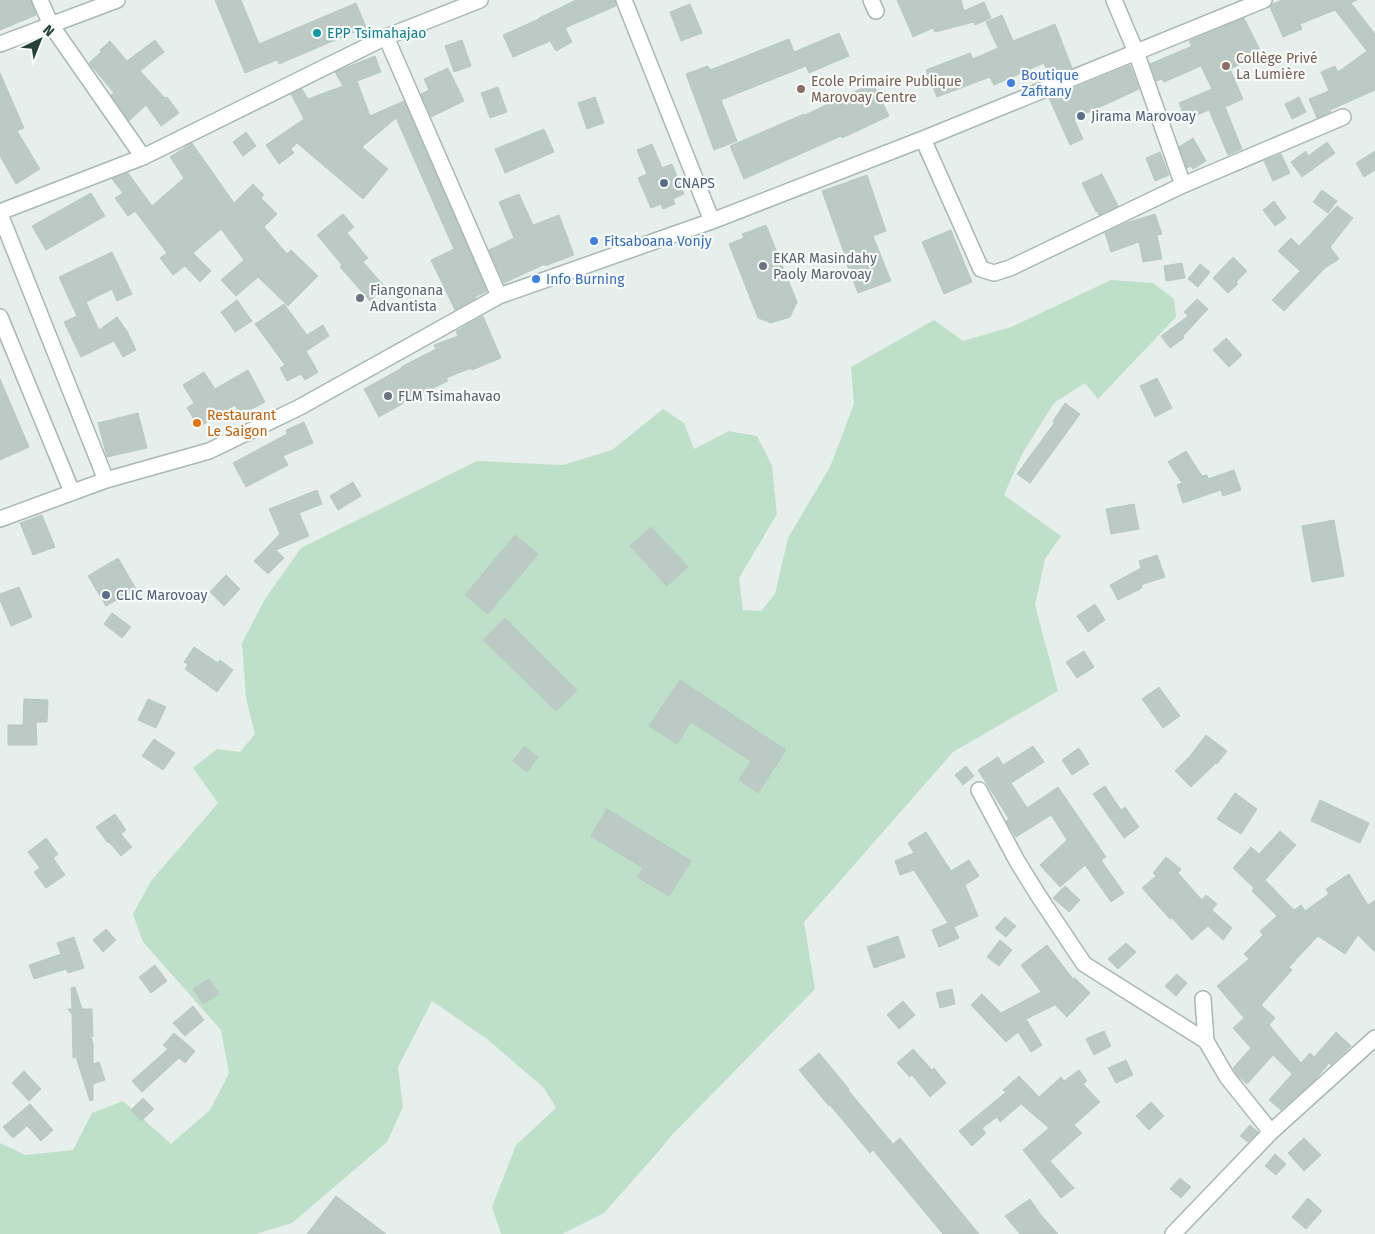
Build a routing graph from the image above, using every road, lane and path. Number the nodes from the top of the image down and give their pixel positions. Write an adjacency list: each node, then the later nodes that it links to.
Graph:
1 (40, 0): 7 (street)
2 (117, 0): 7 (street)
3 (480, 0): 8 (street)
4 (624, 0): 16 (street)
5 (1114, 0): 10 (street)
6 (1264, 0): 10 (street)
7 (51, 25): 9 (street); 13 (street)
8 (386, 37): 13 (street); 17 (street)
9 (0, 44)
10 (1136, 52): 12 (street); 14 (street)
11 (1343, 117): 14 (street)
12 (923, 139): 14 (street); 16 (street)
13 (143, 157): 15 (street)
14 (1183, 185)
15 (0, 213): 19 (street)
16 (712, 221): 17 (street)
17 (499, 296): 19 (street)
18 (0, 317): 20 (street)
19 (106, 480): 20 (street)
20 (72, 492): 21 (street)
21 (0, 519)
22 (979, 790): 25 (street)
23 (1203, 999): 25 (street)
24 (1375, 1038): 26 (street)
25 (1206, 1042): 26 (street)
26 (1272, 1132): 27 (street)
27 (1173, 1234)

